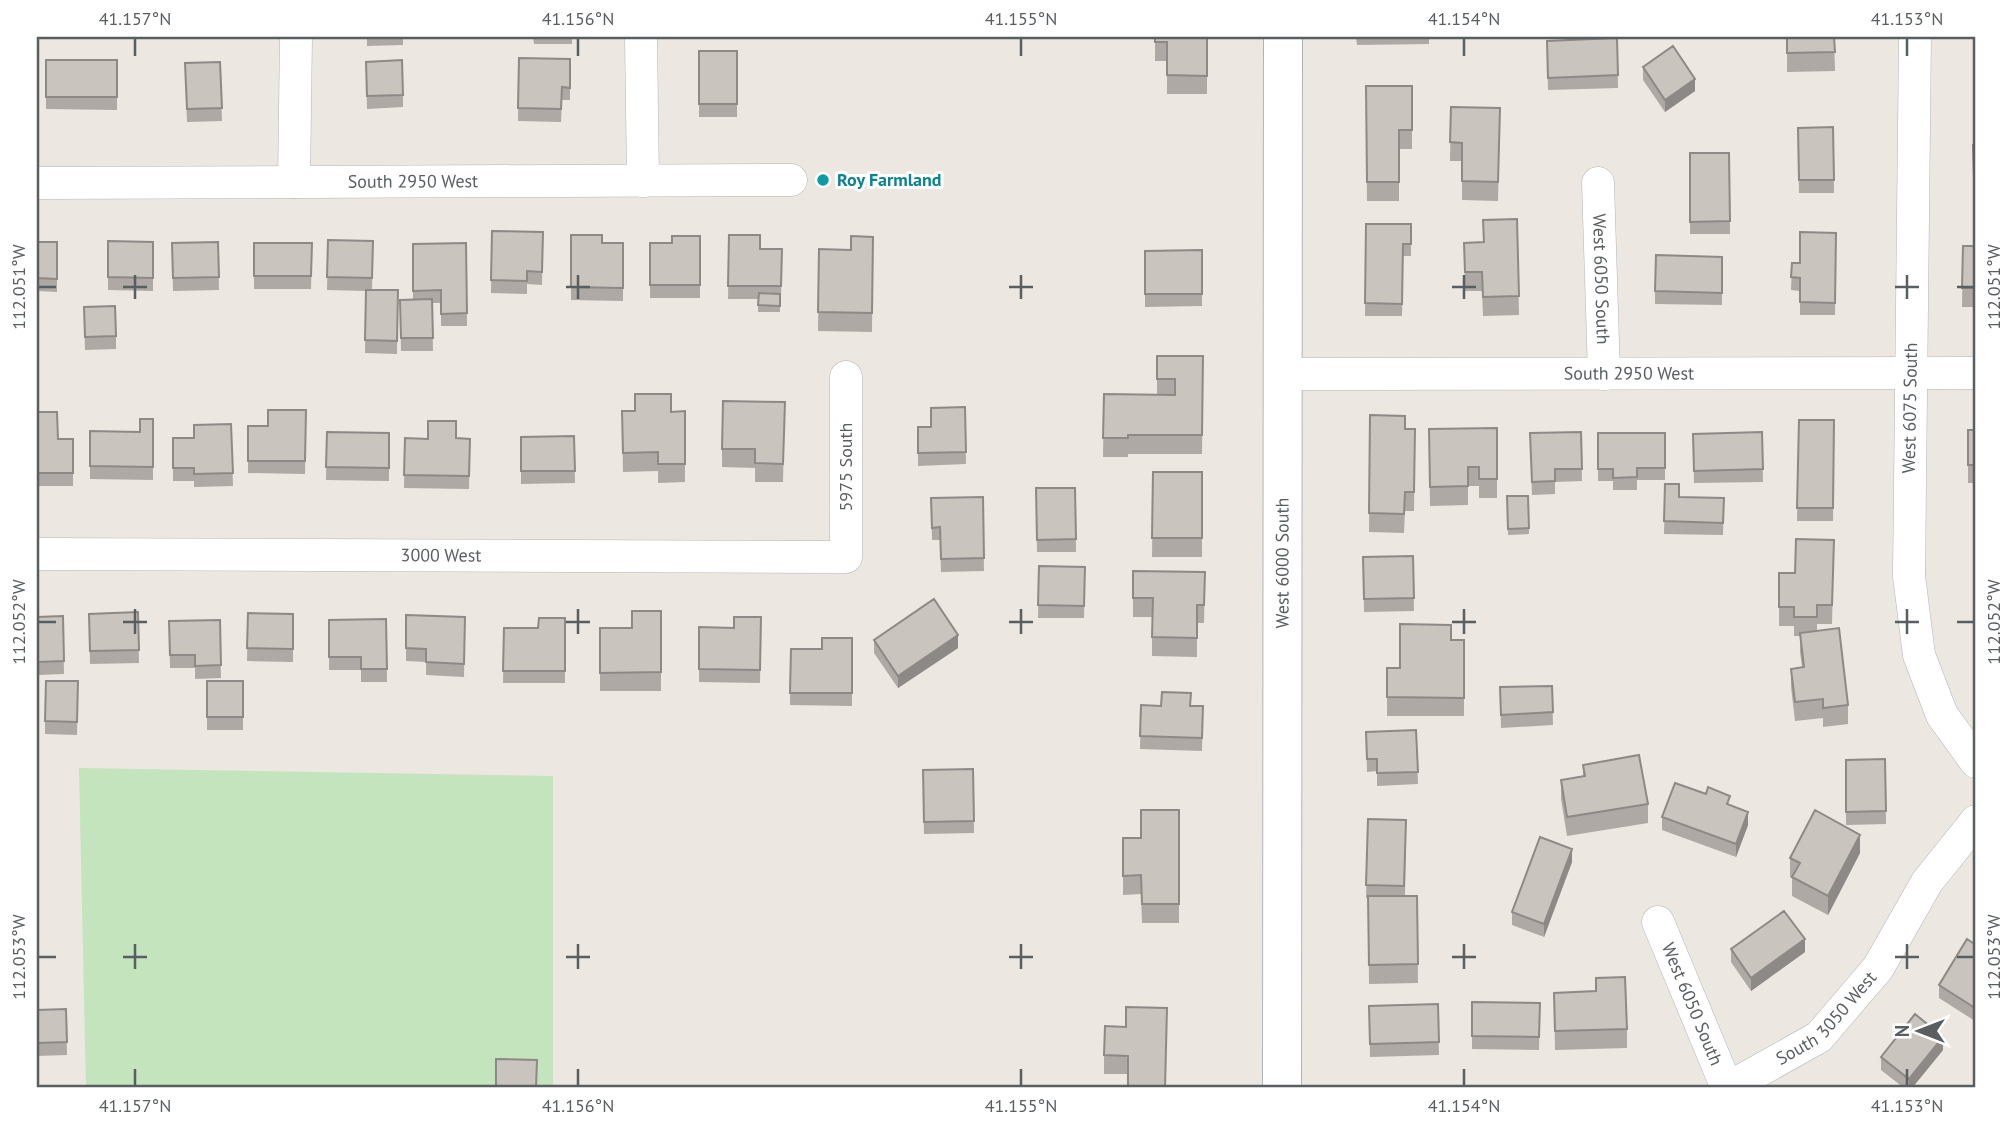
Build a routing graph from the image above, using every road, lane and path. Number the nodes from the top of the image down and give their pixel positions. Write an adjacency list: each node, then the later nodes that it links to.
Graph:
1 (296, 37): 7 (street)
2 (641, 37): 6 (street)
3 (1283, 37): 12 (street, West 6000 South)
4 (1915, 37): 10 (street, West 6075 South)
5 (791, 180): 6 (street, South 2950 West)
6 (643, 181): 7 (street, South 2950 West)
7 (294, 182): 8 (street, South 2950 West)
8 (37, 183)
9 (1598, 183): 13 (street, West 6050 South)
10 (1911, 373): 11 (street, South 2950 West); 13 (street, South 2950 West); 17 (street, West 6075 South)
11 (1976, 373)
12 (1283, 374): 13 (street, South 2950 West); 20 (street, West 6000 South)
13 (1604, 374)
14 (846, 377): 16 (street, 5975 South)
15 (37, 554): 16 (street, 3000 West)
16 (846, 557)
17 (1976, 762)
18 (1976, 821): 21 (street, South 3050 West)
19 (1658, 922): 21 (street, West 6050 South)
20 (1282, 1088)
21 (1727, 1088)

